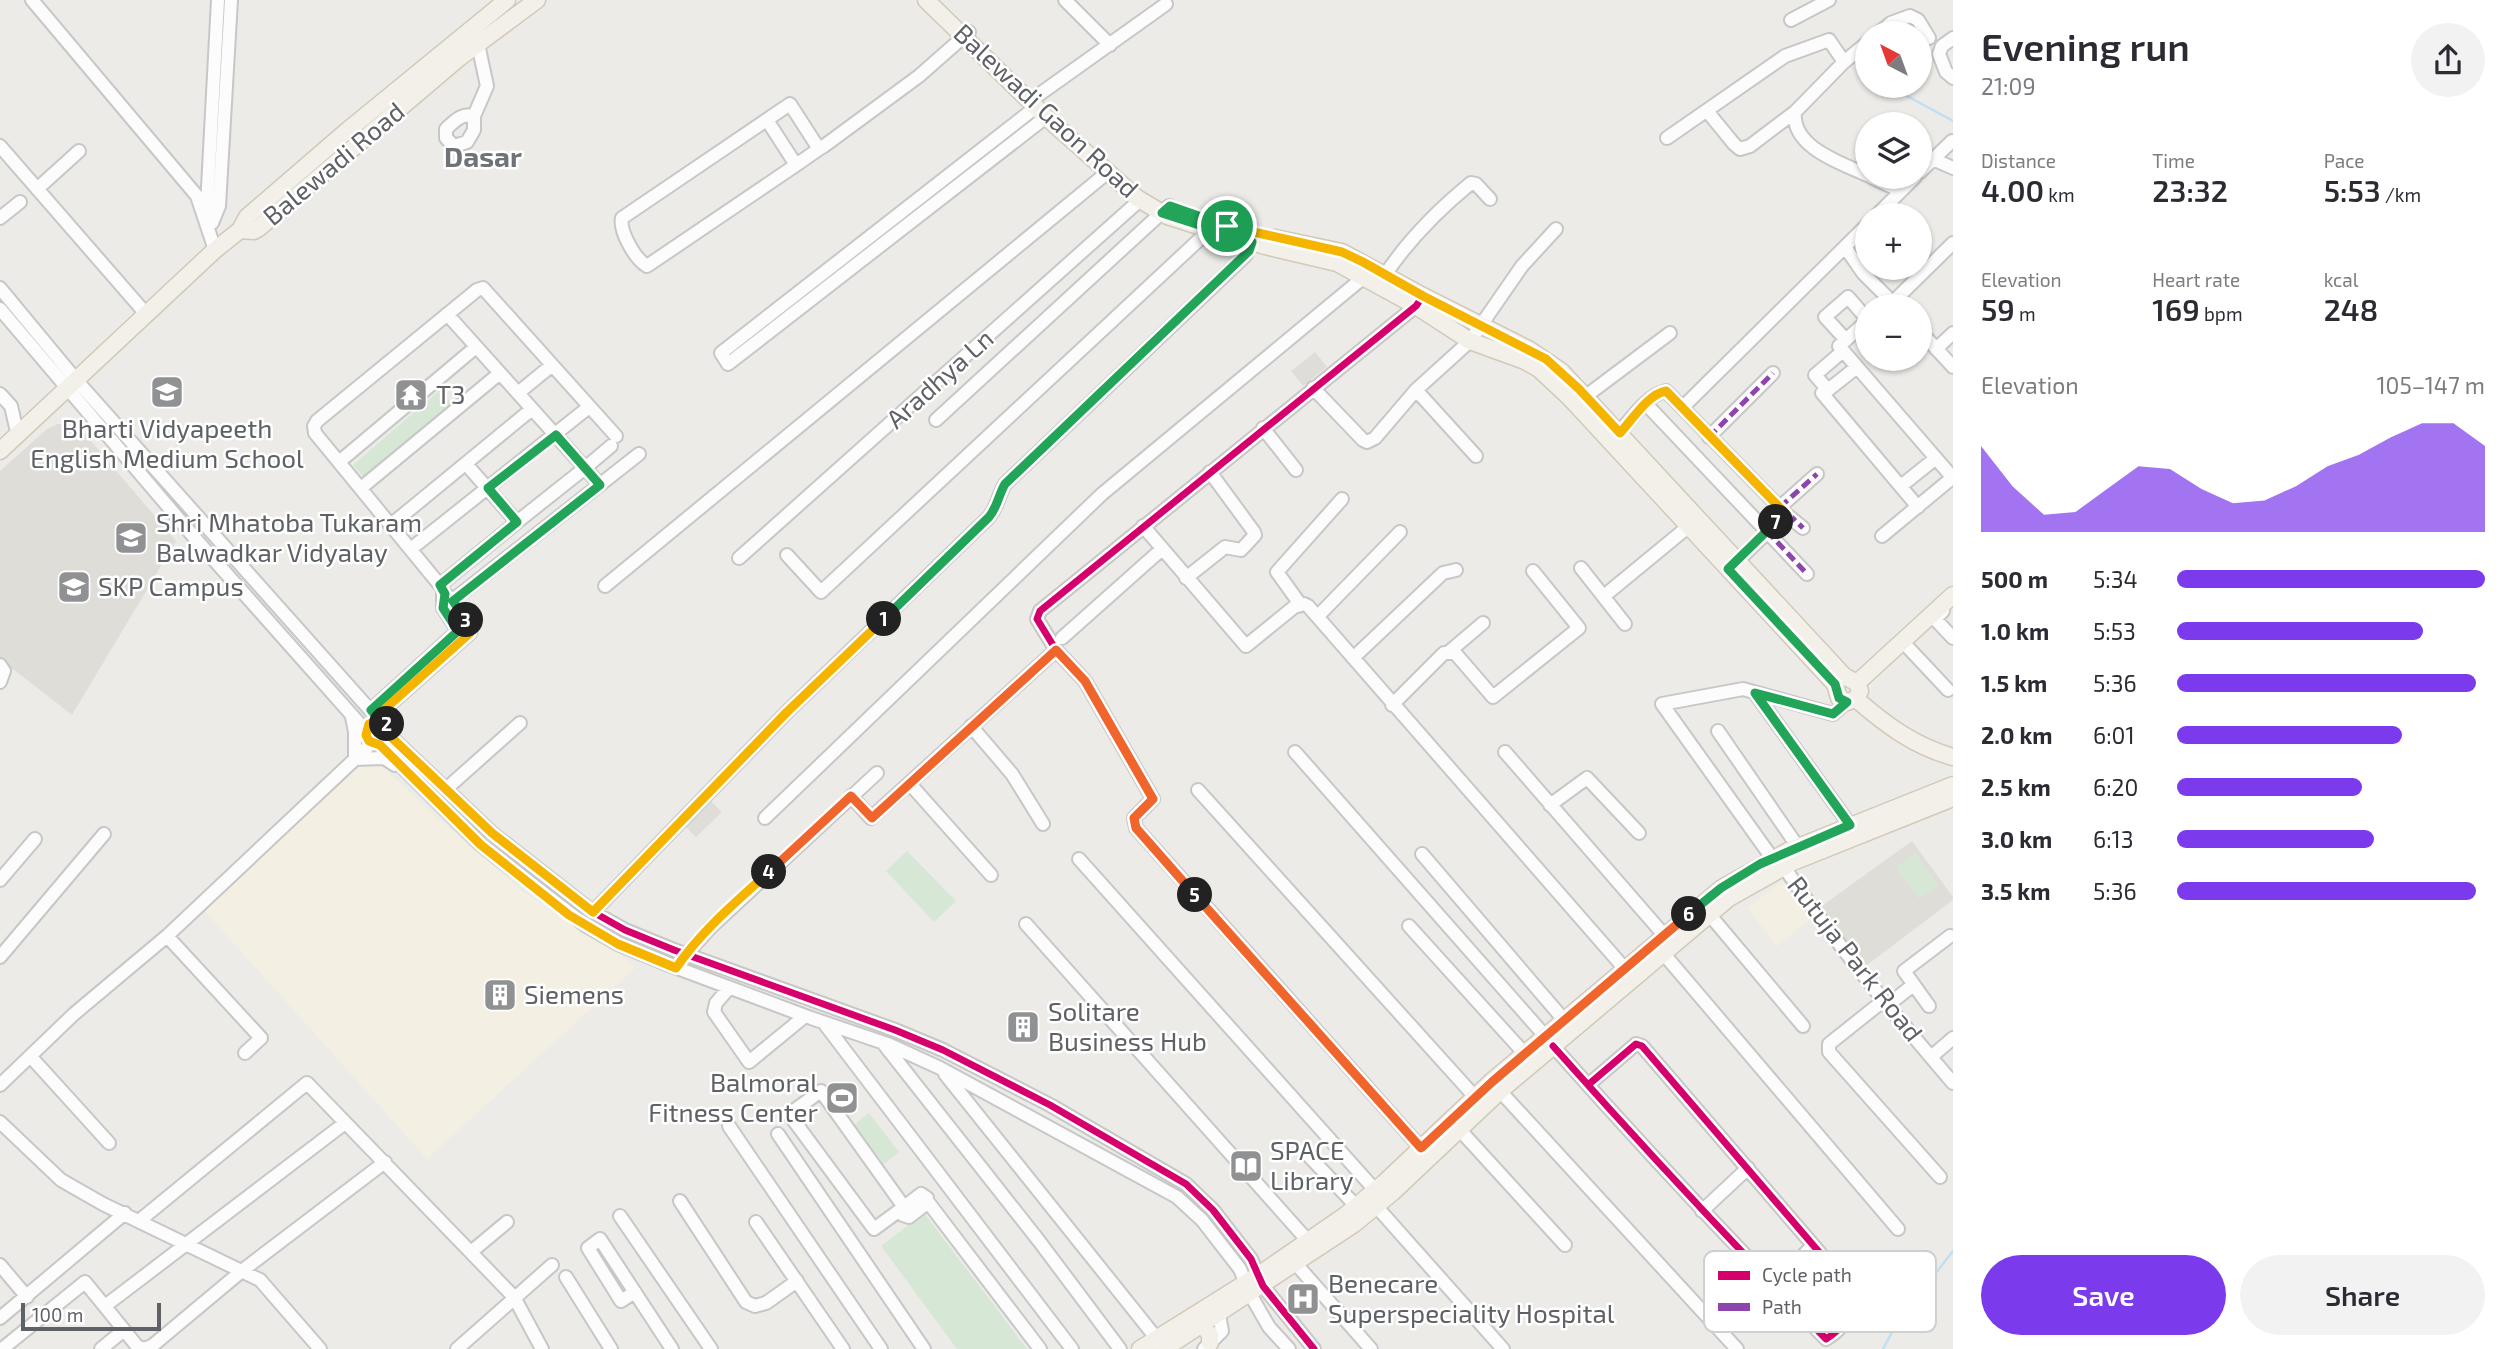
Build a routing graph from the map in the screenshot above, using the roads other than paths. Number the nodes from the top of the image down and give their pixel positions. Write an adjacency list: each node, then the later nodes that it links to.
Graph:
1 (32, 0): 55 (street)
2 (218, 0): 47 (street)
3 (231, 0): 47 (street)
4 (507, 0): 50 (main road, Balewadi Road)
5 (537, 0): 16 (main road, Balewadi Road)
6 (926, 0): 14 (main road, Balewadi Gaon Road)
7 (936, 0): 14 (main road, Balewadi Gaon Road)
8 (1065, 0): 17 (street)
9 (1829, 0): 11 (street)
10 (1166, 4): 17 (street)
11 (1791, 20)
12 (1896, 21): 13 (street)
13 (1919, 21)
14 (967, 34): 21 (main road, Balewadi Gaon Road); 31 (street)
15 (1953, 38): 20 (street)
16 (478, 44): 24 (street); 50 (main road, Balewadi Road)
17 (1110, 45): 21 (street)
18 (1855, 53): 19 (street)
19 (1844, 62): 22 (street); 23 (street)
20 (1953, 78)
21 (1037, 105): 25 (street); 27 (street); 37 (main road, Balewadi Gaon Road); 45 (main road, Balewadi Gaon Road)
22 (1707, 111): 23 (street); 28 (street)
23 (1795, 112): 36 (street)
24 (474, 116)
25 (1022, 119): 27 (street); 27 (street)
26 (767, 120): 31 (street); 34 (street); 34 (street)
27 (1031, 130)
28 (1667, 138)
29 (1952, 141): 33 (street)
30 (0, 146): 38 (street)
31 (820, 149): 34 (street)
32 (79, 151): 38 (street)
33 (1933, 159): 35 (street)
34 (796, 165)
35 (1953, 168)
36 (1855, 170)
37 (1108, 172): 42 (main road, Balewadi Gaon Road); 135 (street)
38 (37, 189): 65 (street)
39 (1897, 189): 40 (street)
40 (1901, 191): 44 (street)
41 (1490, 199): 56 (street)
42 (1140, 200): 45 (main road, Balewadi Gaon Road); 128 (street, Aradhya Ln)
43 (20, 202): 46 (street)
44 (1889, 203)
45 (1166, 210): 48 (main road, Balewadi Gaon Road); 56 (main road, Balewadi Gaon Road); 93 (street)
46 (0, 218)
47 (212, 223): 55 (street)
48 (1207, 229): 52 (main road, Balewadi Gaon Road); 127 (street)
49 (1556, 229): 66 (street)
50 (240, 230): 55 (main road)
51 (1855, 237): 54 (street)
52 (1252, 242): 57 (main road, Balewadi Gaon Road); 185 (street)
53 (1953, 243): 60 (street)
54 (1845, 247): 59 (street); 91 (street)
55 (215, 250): 65 (main road)
56 (1385, 275): 61 (main road, Balewadi Gaon Road)
57 (1364, 277): 61 (main road, Balewadi Gaon Road); 173 (street)
58 (0, 288): 82 (street)
59 (1884, 294)
60 (1904, 294)
61 (1419, 301): 66 (main road, Balewadi Gaon Road); 70 (main road, Balewadi Gaon Road); 83 (street)
62 (1855, 305): 72 (street)
63 (0, 309): 82 (street)
64 (447, 314): 73 (street); 76 (street); 103 (street)
65 (147, 315): 82 (main road)
66 (1480, 325): 70 (street); 88 (main road, Balewadi Gaon Road)
67 (1670, 333): 88 (street)
68 (1855, 333): 72 (street)
69 (1953, 333): 74 (street)
70 (1469, 341): 84 (street); 97 (main road, Balewadi Gaon Road)
71 (1932, 344): 74 (street)
72 (1844, 345): 75 (street); 78 (street)
73 (477, 347): 80 (street); 103 (street)
74 (1936, 349): 77 (street)
75 (1855, 364)
76 (551, 366): 85 (street); 90 (street)
77 (1953, 367)
78 (1855, 369)
79 (1860, 371): 102 (street)
80 (500, 373): 85 (street); 112 (street)
81 (1773, 373): 98 (street)
82 (72, 385): 96 (main road); 155 (street); 156 (street)
83 (1313, 388): 84 (street); 94 (street)
84 (1416, 390): 101 (street)
85 (518, 393): 92 (street)
86 (1822, 393): 111 (street)
87 (0, 394): 96 (street)
88 (1586, 396): 97 (main road, Balewadi Gaon Road)
89 (1646, 404): 91 (street); 97 (street); 122 (street)
90 (589, 407): 95 (street); 105 (street)
91 (1683, 407): 98 (street)
92 (532, 409): 95 (street); 104 (street)
93 (936, 421)
94 (1263, 428): 106 (street); 107 (street)
95 (556, 435): 105 (street); 113 (street)
96 (18, 436): 99 (main road)
97 (1615, 437): 120 (main road, Balewadi Gaon Road); 129 (main road, Balewadi Gaon Road)
98 (1709, 437): 116 (street)
99 (0, 451)
100 (639, 454): 110 (street)
101 (1476, 456)
102 (1936, 458): 109 (street); 111 (street)
103 (339, 462): 112 (street)
104 (466, 464): 113 (street); 118 (street)
105 (585, 468): 110 (street); 117 (street)
106 (1296, 470)
107 (1210, 472): 119 (street); 134 (street)
108 (1818, 474): 116 (street)
109 (1953, 478): 115 (street)
110 (600, 485): 138 (street)
111 (1901, 486): 115 (street)
112 (361, 488): 118 (street)
113 (488, 488): 117 (street); 125 (street)
114 (1342, 499): 140 (street)
115 (1918, 507): 124 (street)
116 (1783, 510): 121 (street); 122 (street)
117 (517, 522): 138 (street)
118 (392, 524): 125 (street)
119 (1143, 526): 126 (street); 146 (street)
120 (1689, 526): 129 (main road, Balewadi Gaon Road); 137 (street)
121 (1803, 528)
122 (1767, 531): 129 (street); 133 (street)
123 (1400, 532): 141 (street)
124 (1882, 536)
125 (412, 548): 138 (street)
126 (1162, 549): 134 (street); 146 (street)
127 (787, 555)
128 (739, 558)
129 (1733, 565): 152 (main road, Balewadi Gaon Road)
130 (1581, 568): 137 (street)
131 (1456, 570): 148 (street)
132 (1533, 571): 147 (street)
133 (1807, 575)
134 (1186, 578): 140 (street)
135 (605, 586)
136 (1953, 595): 145 (main road)
137 (1604, 596): 143 (street)
138 (445, 597): 156 (street)
139 (1953, 602): 144 (street)
140 (1300, 604): 141 (street)
141 (1318, 616): 148 (street)
142 (1483, 623): 147 (street)
143 (1625, 624)
144 (1953, 638)
145 (1902, 641): 152 (main road); 153 (street)
146 (1059, 644): 158 (street); 226 (street)
147 (1450, 652): 154 (street)
148 (1353, 658): 154 (street)
149 (0, 665): 150 (street)
150 (0, 682)
151 (1745, 688): 152 (street); 175 (street); 182 (street, Rutuja Park Road)
152 (1849, 690): 163 (main road, Balewadi Gaon Road)
153 (1948, 690)
154 (1392, 705): 198 (street)
155 (350, 712): 160 (street); 164 (street)
156 (376, 715): 160 (street); 160 (street)
157 (520, 723): 168 (street)
158 (971, 726): 167 (street); 174 (street)
159 (1717, 731): 179 (street)
160 (377, 739): 164 (street); 165 (street); 168 (street)
161 (1295, 752): 208 (street)
162 (1505, 752): 172 (street)
163 (1953, 757)
164 (355, 758): 165 (street); 190 (street)
165 (405, 771): 196 (street)
166 (877, 773): 170 (street)
167 (910, 784): 170 (street); 183 (street)
168 (446, 789): 185 (street)
169 (1198, 790): 219 (street)
170 (851, 796): 195 (street)
171 (1951, 798): 175 (main road); 182 (main road)
172 (1550, 805): 176 (street); 189 (street)
173 (765, 818)
174 (1043, 824)
175 (1850, 825): 179 (main road)
176 (1639, 832)
177 (104, 834): 193 (street)
178 (35, 839): 184 (street)
179 (1798, 847): 182 (main road)
180 (1422, 854): 204 (street)
181 (1079, 859): 231 (street)
182 (1778, 862): 186 (main road); 189 (main road); 201 (street, Rutuja Park Road)
183 (991, 875)
184 (0, 880)
185 (593, 912): 192 (street)
186 (1710, 914): 194 (main road); 206 (street)
187 (1026, 924): 242 (street)
188 (1409, 926): 210 (street)
189 (1664, 935): 198 (main road)
190 (167, 936): 211 (street); 212 (street)
191 (1950, 936): 199 (street)
192 (650, 940): 195 (street); 196 (street)
193 (2, 951)
194 (1663, 953): 208 (main road); 241 (street)
195 (685, 954): 197 (street); 256 (street)
196 (644, 955): 197 (street)
197 (676, 968): 200 (street)
198 (1625, 969): 204 (main road)
199 (1913, 985): 201 (street); 202 (street)
200 (729, 988): 203 (street); 203 (street)
201 (1885, 1004): 213 (street, Rutuja Park Road); 230 (street)
202 (1929, 1006)
203 (805, 1016): 205 (street)
204 (1564, 1020): 208 (main road)
205 (824, 1023): 209 (street); 283 (street)
206 (1802, 1026)
207 (1953, 1038): 213 (street)
208 (1549, 1041): 210 (main road); 217 (street); 218 (main road)
209 (883, 1043): 214 (street); 284 (street)
210 (1524, 1053): 219 (main road)
211 (245, 1054)
212 (31, 1057): 216 (street); 225 (street)
213 (1931, 1057): 215 (street, Rutuja Park Road)
214 (940, 1068): 256 (street); 269 (street)
215 (1953, 1083)
216 (0, 1085)
217 (1588, 1085): 229 (street); 235 (street)
218 (1500, 1091): 219 (main road); 261 (street)
219 (1472, 1106): 223 (main road); 226 (main road)
220 (0, 1122): 236 (street)
221 (345, 1123): 228 (street); 238 (street); 243 (street)
222 (729, 1126): 280 (street)
223 (1459, 1129): 231 (main road); 244 (street)
224 (778, 1134): 281 (street)
225 (109, 1143)
226 (1421, 1148): 231 (main road)
227 (1306, 1153): 233 (street)
228 (385, 1162): 249 (street); 253 (street)
229 (1748, 1168): 235 (street); 245 (street)
230 (1940, 1177)
231 (1376, 1198): 233 (main road); 250 (main road); 289 (street)
232 (680, 1201): 255 (street)
233 (1356, 1206): 242 (main road)
234 (904, 1208): 234 (street); 282 (street)
235 (1702, 1211): 246 (street)
236 (125, 1213): 238 (street); 258 (street)
237 (620, 1216): 278 (street)
238 (139, 1221): 243 (street)
239 (507, 1222): 249 (street)
240 (756, 1222): 255 (street)
241 (1898, 1229)
242 (1308, 1241): 256 (main road)
243 (187, 1244): 253 (street); 260 (street)
244 (1565, 1245)
245 (1813, 1245): 247 (street); 248 (street)
246 (1741, 1251)
247 (1807, 1251)
248 (1818, 1251)
249 (471, 1252): 259 (street)
250 (1296, 1264): 256 (main road); 288 (street)
251 (0, 1265): 258 (street)
252 (552, 1265): 259 (street)
253 (243, 1270): 265 (street); 273 (street)
254 (566, 1277): 276 (street)
255 (797, 1281): 279 (street)
256 (1255, 1284): 262 (main road); 269 (main road); 286 (street); 287 (street)
257 (635, 1292): 257 (street); 277 (street)
258 (27, 1297): 263 (street)
259 (514, 1297): 274 (street); 275 (street)
260 (105, 1306): 265 (street); 271 (street)
261 (1704, 1313)
262 (1219, 1315): 264 (main road); 270 (street)
263 (0, 1318)
264 (1203, 1325): 269 (main road); 270 (main road)
265 (124, 1330): 272 (street)
266 (1721, 1332): 290 (street)
267 (1819, 1332): 268 (street)
268 (1837, 1332)
269 (1160, 1344): 285 (main road)
270 (1207, 1346)
271 (2, 1349)
272 (101, 1349)
273 (320, 1349)
274 (457, 1349)
275 (542, 1349)
276 (611, 1349)
277 (672, 1349)
278 (711, 1349)
279 (843, 1349)
280 (881, 1349)
281 (925, 1349)
282 (1040, 1349)
283 (1072, 1349)
284 (1120, 1349)
285 (1140, 1349)
286 (1289, 1349)
287 (1314, 1349)
288 (1371, 1349)
289 (1503, 1349)
290 (1737, 1349)

